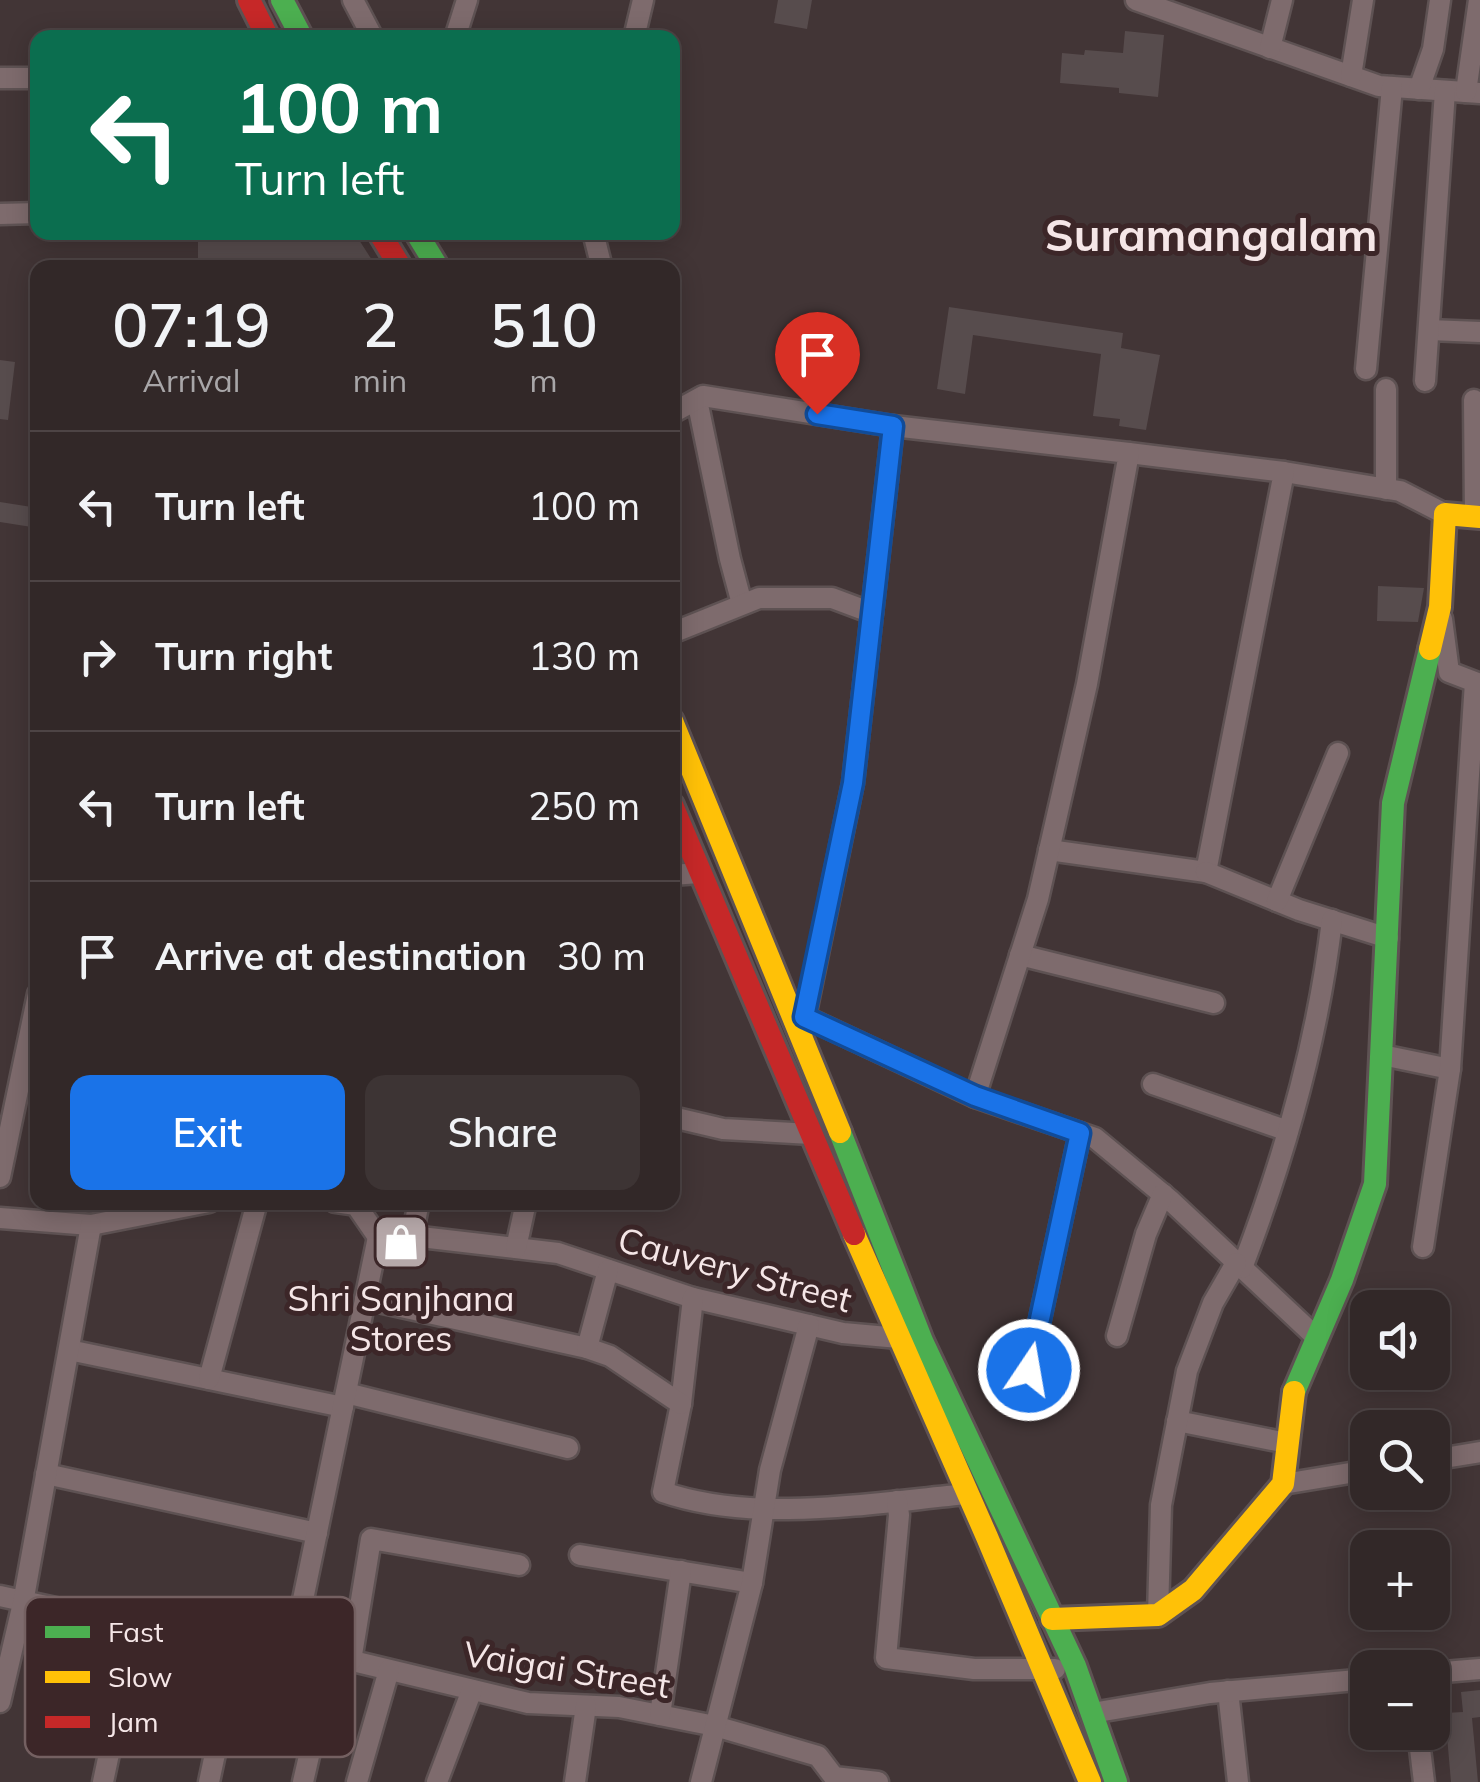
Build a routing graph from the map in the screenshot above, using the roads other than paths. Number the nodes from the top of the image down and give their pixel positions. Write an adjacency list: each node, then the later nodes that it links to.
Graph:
1 (249, 0): 11 (main road)
2 (282, 0): 12 (main road)
3 (353, 0): 13 (street)
4 (466, 0): 14 (street)
5 (643, 0): 15 (street)
6 (1136, 0): 16 (street)
7 (1282, 0): 16 (street)
8 (1363, 0): 17 (street)
9 (1440, 0): 21 (street)
10 (1479, 0): 22 (street)
11 (264, 30)
12 (298, 30)
13 (369, 30)
14 (457, 30)
15 (636, 30)
16 (1270, 48): 17 (street)
17 (1351, 76): 20 (street)
18 (0, 78): 19 (street)
19 (30, 78)
20 (1392, 87): 21 (street); 27 (street)
21 (1418, 89): 22 (street)
22 (1464, 92): 25 (street)
23 (30, 213): 24 (street)
24 (0, 214)
25 (1428, 330): 26 (street); 28 (street)
26 (1480, 332)
27 (1366, 369)
28 (1425, 381)
29 (1386, 390): 36 (street)
30 (697, 400): 32 (street); 33 (street); 39 (street)
31 (1474, 400): 38 (street)
32 (680, 409)
33 (893, 426): 34 (street); 41 (street)
34 (1129, 453): 35 (street); 46 (street)
35 (1284, 472): 36 (street); 48 (street)
36 (1386, 489): 37 (street)
37 (1445, 514): 38 (main road); 40 (main road)
38 (1478, 517)
39 (742, 604): 41 (street); 42 (street)
40 (1440, 607): 52 (main road); 60 (street)
41 (872, 613): 55 (street)
42 (680, 630)
43 (680, 742): 57 (main road)
44 (1338, 752): 50 (street)
45 (680, 826): 47 (main road)
46 (1049, 850): 48 (street); 53 (street)
47 (699, 872): 49 (street); 58 (main road)
48 (1206, 872): 50 (street)
49 (680, 874)
50 (1277, 901): 51 (street)
51 (1332, 920): 52 (street); 64 (street)
52 (1388, 938): 59 (main road)
53 (1020, 954): 54 (street); 62 (street)
54 (1214, 1004)
55 (804, 1017): 57 (street); 62 (street)
56 (30, 1033): 67 (street)
57 (804, 1049): 58 (main road); 115 (main road)
58 (776, 1054): 66 (main road)
59 (1382, 1055): 60 (street); 87 (main road)
60 (1450, 1069): 78 (street)
61 (1153, 1084): 64 (street)
62 (975, 1096): 65 (street)
63 (680, 1119): 66 (street)
64 (1288, 1130): 80 (street)
65 (1080, 1133): 68 (street); 91 (street)
66 (810, 1134): 86 (main road)
67 (0, 1177)
68 (1162, 1194): 80 (street); 85 (street)
69 (170, 1210): 75 (street)
70 (255, 1210): 90 (street)
71 (355, 1210): 77 (street)
72 (418, 1210): 76 (street)
73 (524, 1210): 79 (street)
74 (0, 1218): 75 (street)
75 (91, 1226): 89 (street)
76 (412, 1236): 77 (street, Cauvery Street); 79 (street, Cauvery Street)
77 (378, 1237): 83 (street)
78 (1423, 1247)
79 (516, 1248): 81 (street, Cauvery Street)
80 (1239, 1265): 87 (street); 94 (street)
81 (608, 1270): 82 (street, Cauvery Street); 88 (street)
82 (693, 1298): 84 (street, Cauvery Street); 93 (street)
83 (365, 1299): 88 (street); 92 (street)
84 (809, 1325): 86 (street, Cauvery Street); 104 (street)
85 (1117, 1336)
86 (899, 1338): 102 (main road)
87 (1317, 1338): 95 (main road)
88 (587, 1348): 93 (street)
89 (68, 1350): 90 (street); 100 (street)
90 (209, 1379): 92 (street)
91 (1052, 1389)
92 (344, 1400): 96 (street); 105 (street)
93 (681, 1404): 104 (street)
94 (1178, 1421): 95 (street); 114 (street)
95 (1287, 1444): 101 (main road)
96 (568, 1448)
97 (1480, 1452): 98 (street)
98 (1450, 1457)
99 (1350, 1473): 101 (street)
100 (46, 1474): 105 (street); 112 (street)
101 (1283, 1484): 114 (main road)
102 (967, 1494): 103 (street); 120 (main road)
103 (897, 1501): 104 (street); 120 (street)
104 (764, 1510): 109 (street)
105 (317, 1533): 111 (street)
106 (580, 1555): 108 (street)
107 (518, 1565): 113 (street)
108 (682, 1572): 109 (street); 128 (street)
109 (752, 1583): 129 (street)
110 (0, 1596): 112 (street, Vaigai Street)
111 (304, 1597)
112 (23, 1603): 125 (street)
113 (355, 1605)
114 (1158, 1615): 115 (main road)
115 (1052, 1619): 117 (main road)
116 (355, 1661): 119 (street, Vaigai Street)
117 (1075, 1666): 120 (street); 127 (main road)
118 (1480, 1668): 121 (street)
119 (390, 1670): 123 (street, Vaigai Street); 138 (street)
120 (1045, 1670): 143 (main road)
121 (1450, 1671)
122 (1350, 1680): 124 (street)
123 (472, 1690): 126 (street, Vaigai Street); 139 (street)
124 (1228, 1691): 127 (street); 145 (street)
125 (0, 1702)
126 (586, 1706): 128 (street, Vaigai Street); 140 (street)
127 (1092, 1713): 144 (main road)
128 (660, 1715): 129 (street, Vaigai Street)
129 (715, 1726): 134 (street, Vaigai Street); 141 (street)
130 (1420, 1750): 146 (street)
131 (109, 1757): 135 (street)
132 (213, 1757): 136 (street)
133 (311, 1757): 137 (street)
134 (821, 1773): 142 (street, Vaigai Street)
135 (104, 1782)
136 (208, 1782)
137 (303, 1782)
138 (357, 1782)
139 (437, 1782)
140 (575, 1782)
141 (701, 1782)
142 (878, 1782)
143 (1090, 1782)
144 (1116, 1782)
145 (1238, 1782)
146 (1424, 1782)

